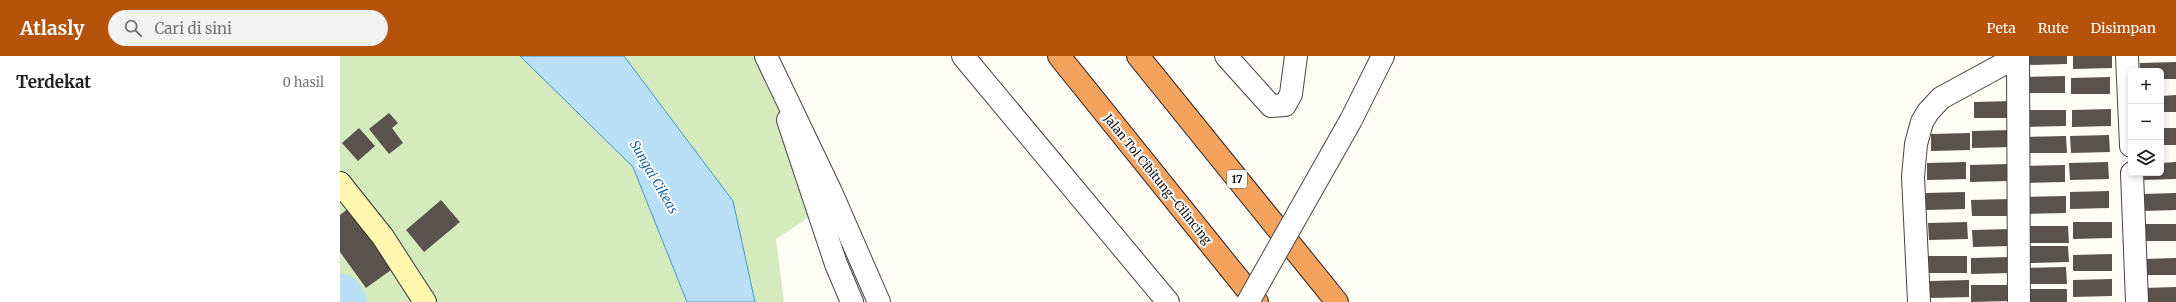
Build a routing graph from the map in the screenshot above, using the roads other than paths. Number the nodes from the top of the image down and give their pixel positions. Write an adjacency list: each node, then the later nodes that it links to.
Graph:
1 (963, 56): 16 (street)
2 (1059, 56): 18 (highway, Jalan Tol Cibitung–Cilincing)
3 (1138, 56): 19 (highway, 17)
4 (1226, 56): 5 (street)
5 (1296, 56)
6 (1384, 56): 17 (street, bridge)
7 (2018, 56): 20 (street); 21 (street)
8 (2127, 56): 10 (street)
9 (768, 60): 14 (street); 15 (street)
10 (2131, 140)
11 (2132, 176): 22 (street)
12 (340, 183): 13 (main road)
13 (425, 302)
14 (852, 302)
15 (879, 302)
16 (1168, 302)
17 (1248, 302)
18 (1257, 302)
19 (1337, 302)
20 (1919, 302)
21 (2019, 302)
22 (2137, 302)

